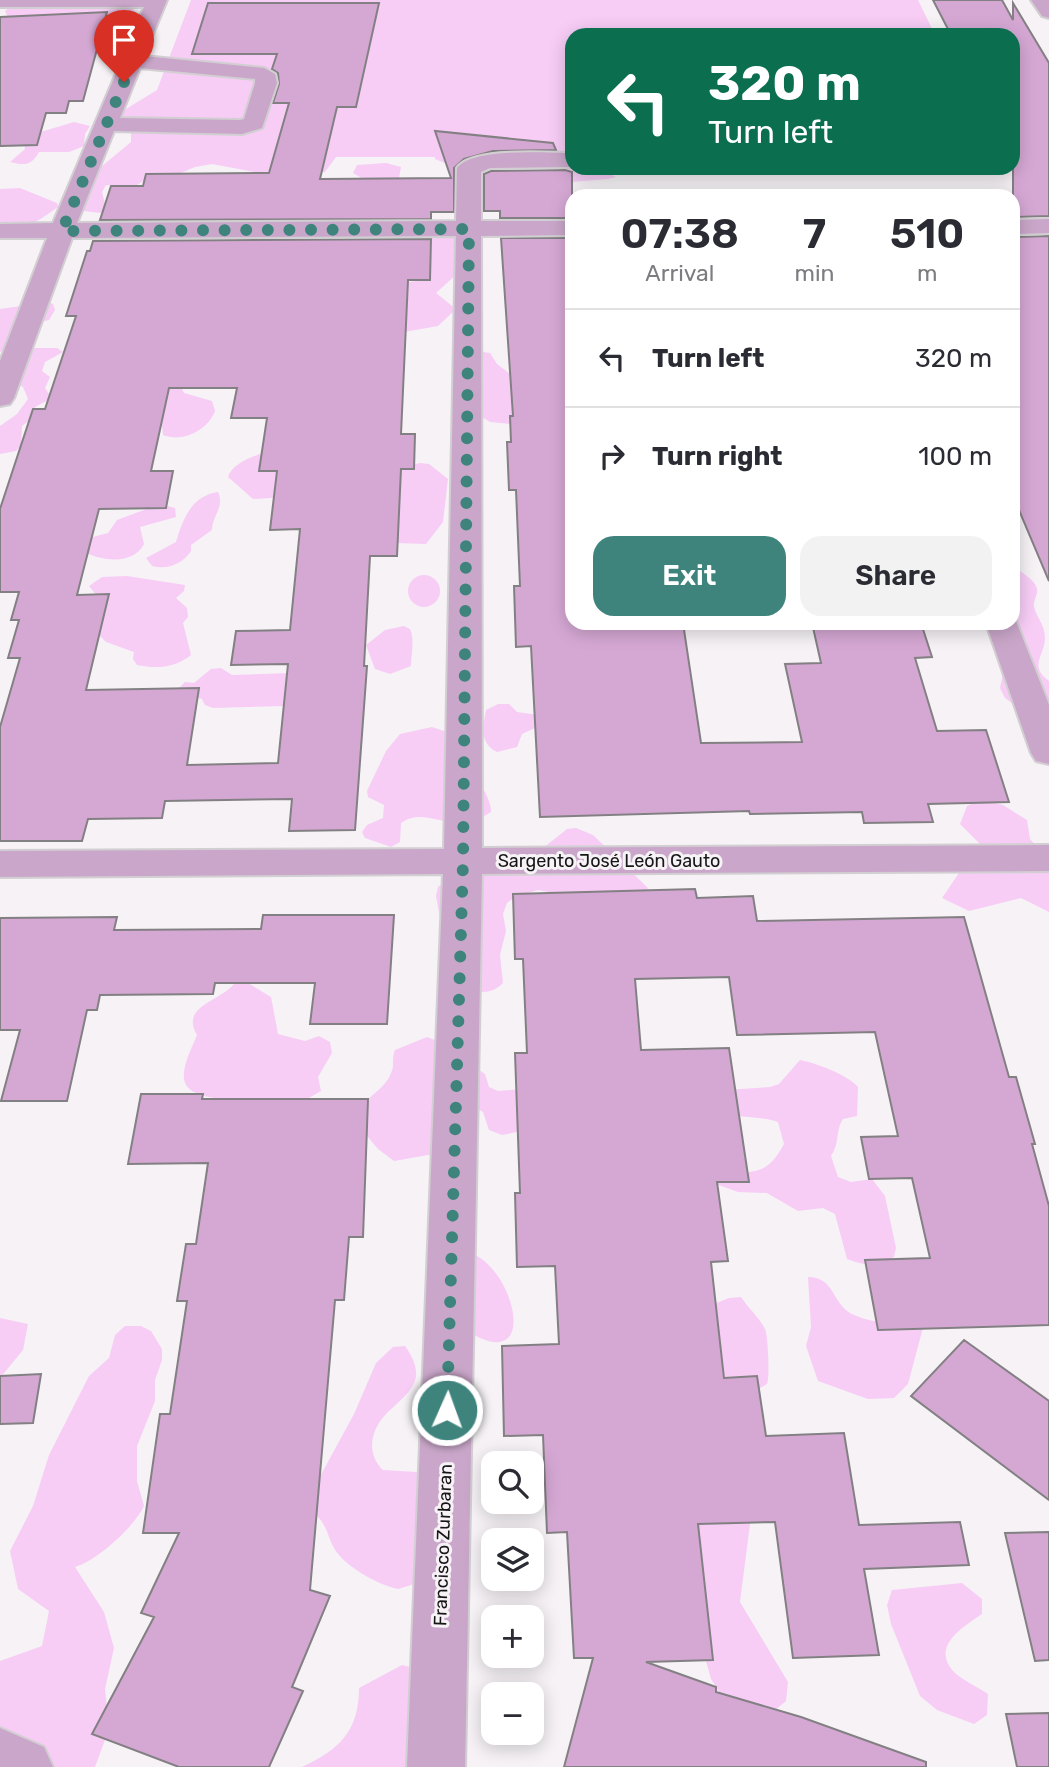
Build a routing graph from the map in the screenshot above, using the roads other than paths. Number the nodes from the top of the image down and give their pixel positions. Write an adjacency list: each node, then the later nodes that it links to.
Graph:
1 (1041, 0): 4 (street)
2 (0, 1): 3 (street)
3 (157, 1): 5 (street)
4 (1049, 12)
5 (132, 61): 6 (street); 6 (street)
6 (106, 124): 13 (street)
7 (565, 160): 11 (street, Francisco Zurbaran)
8 (1020, 226): 9 (street)
9 (1049, 226)
10 (565, 228): 11 (street)
11 (469, 229): 13 (street); 18 (street, Francisco Zurbaran)
12 (0, 231): 13 (street)
13 (62, 231): 14 (street)
14 (0, 398)
15 (1005, 630): 16 (street)
16 (1049, 753)
17 (1049, 858): 18 (street, Sargento José León Gauto)
18 (463, 862): 19 (street, Sargento José León Gauto); 22 (street, Francisco Zurbaran)
19 (0, 864)
20 (0, 1757): 21 (street)
21 (24, 1767)
22 (436, 1767)

